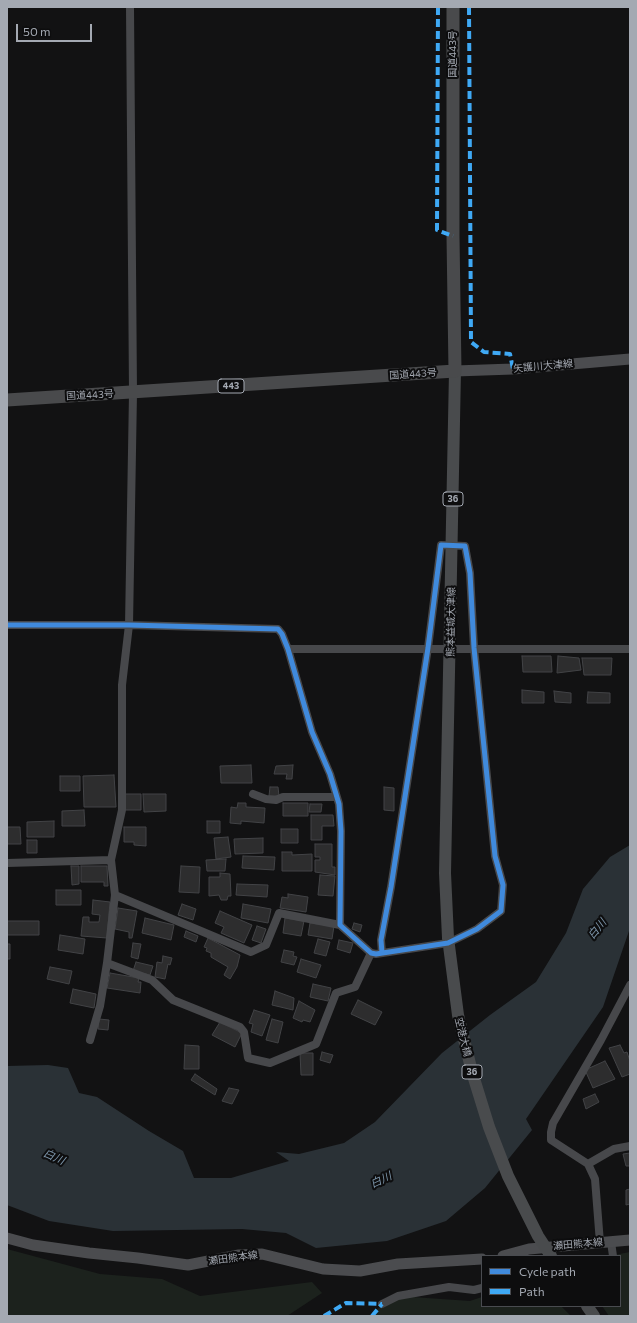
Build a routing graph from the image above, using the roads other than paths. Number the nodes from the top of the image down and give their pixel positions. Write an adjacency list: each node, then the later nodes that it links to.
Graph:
1 (130, 7): 5 (street)
2 (453, 7): 4 (highway, 国道443号)
3 (630, 359): 4 (main road, 矢護川大津線)
4 (455, 371): 5 (highway, 国道443号 / 443); 7 (main road, 熊本益城大津線 / 36)
5 (132, 393): 6 (highway, 国道443号 / 443); 9 (street)
6 (7, 400)
7 (452, 544): 10 (street); 11 (street); 18 (main road, 熊本益城大津線 / 36)
8 (7, 625): 9 (street)
9 (129, 625): 12 (street); 16 (street)
10 (428, 648): 11 (street); 12 (street); 22 (street)
11 (474, 648): 13 (street); 22 (street)
12 (288, 649): 15 (street)
13 (630, 649)
14 (253, 794): 15 (street)
15 (336, 797): 20 (street)
16 (111, 860): 17 (street); 19 (street)
17 (7, 863)
18 (445, 873): 33 (main road, 空港大橋 / 36)
19 (115, 895): 20 (street); 23 (street)
20 (340, 925): 21 (street)
21 (372, 953): 22 (street); 23 (street)
22 (382, 953)
23 (108, 963): 25 (street)
24 (630, 985): 27 (street)
25 (90, 1040)
26 (630, 1146): 27 (street)
27 (588, 1164): 30 (street)
28 (7, 1238): 35 (main road, 瀬田熊本線)
29 (630, 1240): 31 (main road, 瀬田熊本線)
30 (600, 1242): 31 (main road, 瀬田熊本線); 32 (main road, 瀬田熊本線)
31 (611, 1242): 34 (street)
32 (507, 1255)
33 (551, 1255)
34 (613, 1255)
35 (481, 1259)
36 (481, 1288): 37 (street)
37 (382, 1304)
38 (587, 1307): 39 (main road)
39 (594, 1316)

